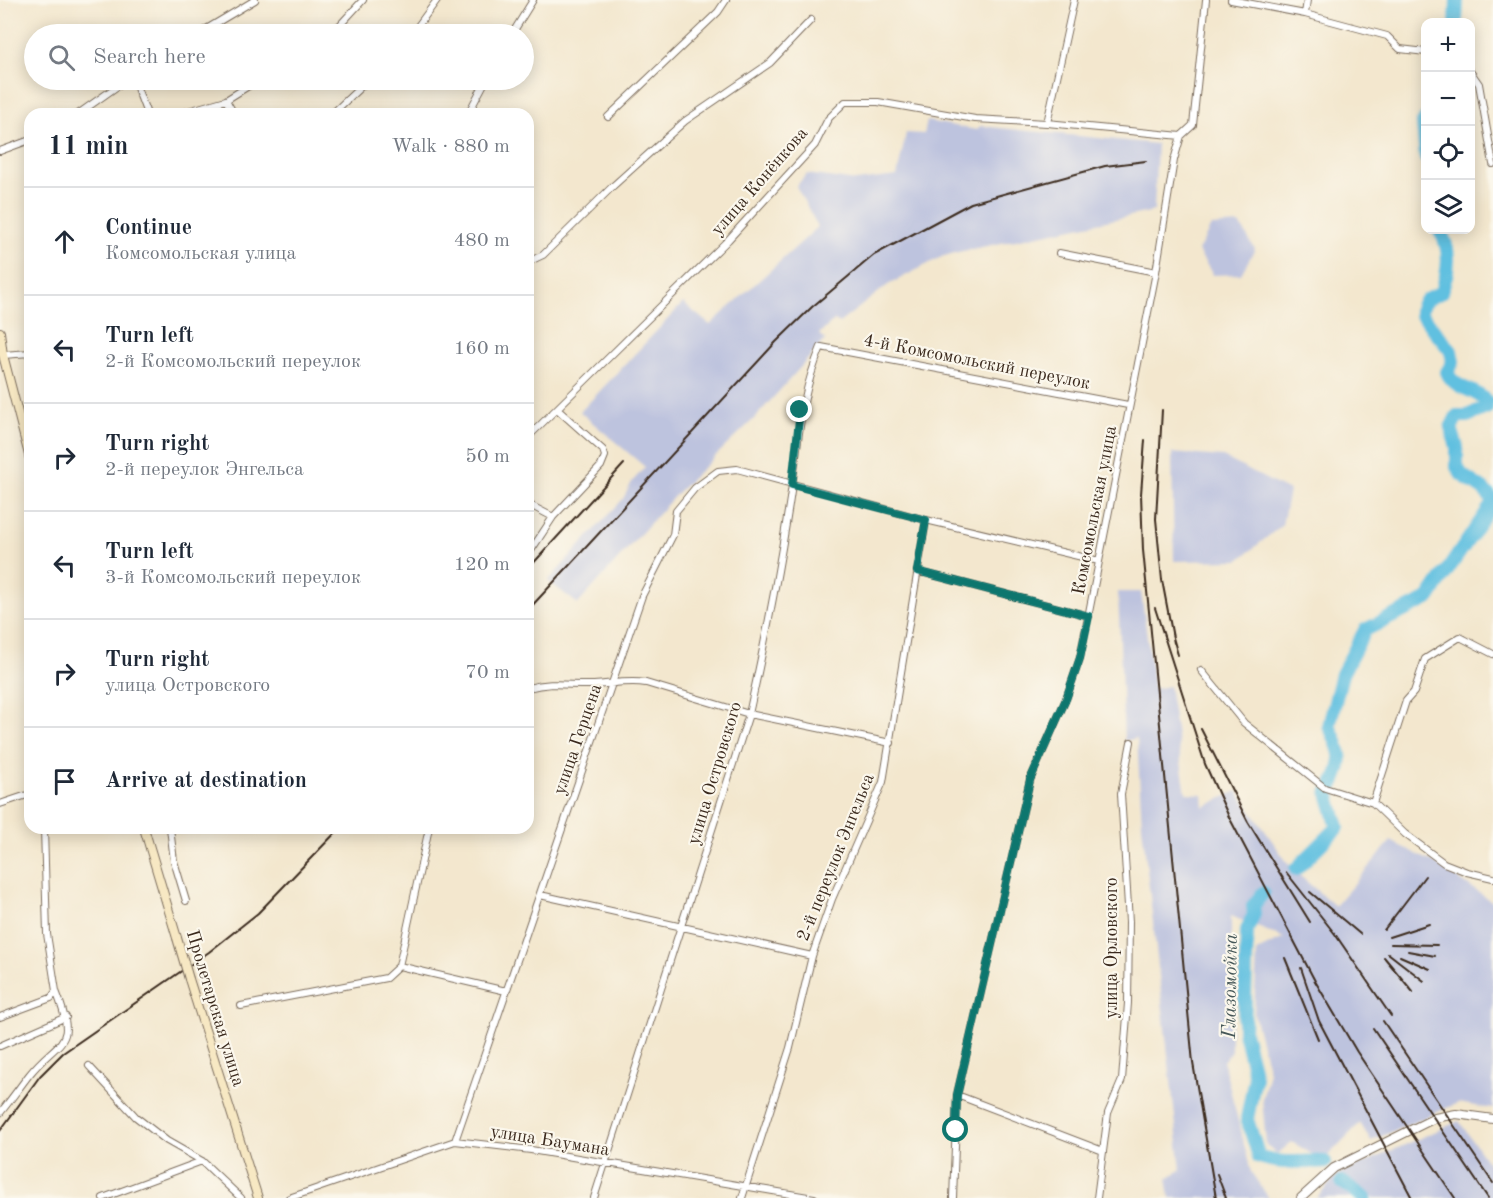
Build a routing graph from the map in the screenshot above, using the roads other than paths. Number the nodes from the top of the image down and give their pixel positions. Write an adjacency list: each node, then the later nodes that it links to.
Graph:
1 (255, 0): 12 (street)
2 (363, 0): 13 (street)
3 (437, 0): 14 (street)
4 (533, 0): 15 (street)
5 (726, 0): 30 (street)
6 (1074, 0): 31 (street)
7 (1206, 0): 32 (street, Комсомольская улица)
8 (1231, 0): 10 (street)
9 (1307, 0): 10 (street)
10 (1305, 14): 16 (street)
11 (811, 20): 37 (street)
12 (215, 24)
13 (341, 24)
14 (419, 24)
15 (518, 24)
16 (1421, 52)
17 (1471, 72): 35 (street)
18 (112, 90): 24 (street)
19 (138, 90): 25 (street)
20 (242, 90): 23 (street)
21 (357, 90): 28 (street)
22 (481, 90): 29 (street)
23 (225, 100): 26 (street); 27 (street)
24 (86, 108)
25 (145, 108)
26 (198, 108)
27 (230, 108)
28 (338, 108)
29 (471, 108)
30 (608, 117)
31 (1047, 123): 32 (street, улица Конёнкова); 44 (street, улица Конёнкова)
32 (1181, 136): 38 (street, Комсомольская улица)
33 (24, 142): 34 (street)
34 (0, 151)
35 (1493, 164)
36 (1059, 253): 38 (street)
37 (534, 259)
38 (1156, 272): 43 (street, Комсомольская улица)
39 (0, 332): 42 (main road)
40 (821, 347): 43 (street, 4-й Комсомольский переулок); 47 (street, улица Островского)
41 (24, 353): 42 (street)
42 (3, 355): 46 (main road)
43 (1128, 405): 52 (street, Комсомольская улица)
44 (557, 409): 45 (street, улица Конёнкова); 49 (street)
45 (534, 431)
46 (24, 436)
47 (792, 485): 50 (street, улица Герцена); 57 (street, улица Герцена); 59 (street, улица Островского)
48 (534, 507): 49 (street)
49 (553, 517): 51 (street)
50 (926, 520): 52 (street, улица Герцена); 53 (street, 2-й переулок Энгельса)
51 (534, 546)
52 (1099, 561): 54 (street, Комсомольская улица)
53 (917, 571): 54 (street); 61 (street, 2-й переулок Энгельса)
54 (1089, 616): 82 (street, Комсомольская улица)
55 (1493, 654): 63 (street)
56 (1201, 670): 63 (street)
57 (612, 684): 58 (street); 59 (street); 70 (street, улица Герцена)
58 (534, 686)
59 (749, 714): 61 (street); 72 (street, улица Островского)
60 (1131, 742): 86 (street, улица Орловского)
61 (891, 743): 73 (street, 2-й переулок Энгельса)
62 (24, 796): 64 (street)
63 (1373, 803): 69 (street)
64 (0, 804)
65 (44, 834): 75 (street)
66 (146, 834): 92 (main road, Пролетарская улица, bridge)
67 (171, 834): 71 (street)
68 (428, 834): 74 (street)
69 (1493, 878)
70 (540, 895): 72 (street); 76 (street, улица Герцена)
71 (186, 901)
72 (681, 928): 73 (street); 88 (street, улица Островского)
73 (812, 956): 89 (street, 2-й переулок Энгельса)
74 (399, 966): 76 (street); 77 (street)
75 (56, 991): 78 (street); 79 (street)
76 (506, 991): 85 (street, улица Герцена)
77 (241, 1006)
78 (0, 1017)
79 (66, 1017): 80 (street); 83 (street)
80 (0, 1046)
81 (89, 1066): 87 (street)
82 (957, 1095): 86 (street); 97 (street, Комсомольская улица)
83 (0, 1113)
84 (1493, 1119): 99 (street)
85 (455, 1142): 88 (street, улица Баумана); 93 (street, улица Баумана)
86 (1103, 1151): 98 (street, улица Орловского)
87 (202, 1161): 90 (street); 91 (street)
88 (605, 1163): 89 (street, улица Баумана); 94 (street, улица Островского)
89 (746, 1185): 95 (street, 2-й переулок Энгельса); 96 (street, улица Баумана)
90 (103, 1198)
91 (241, 1198)
92 (258, 1198)
93 (289, 1198)
94 (594, 1198)
95 (742, 1198)
96 (814, 1198)
97 (953, 1198)
98 (1097, 1198)
99 (1301, 1198)

